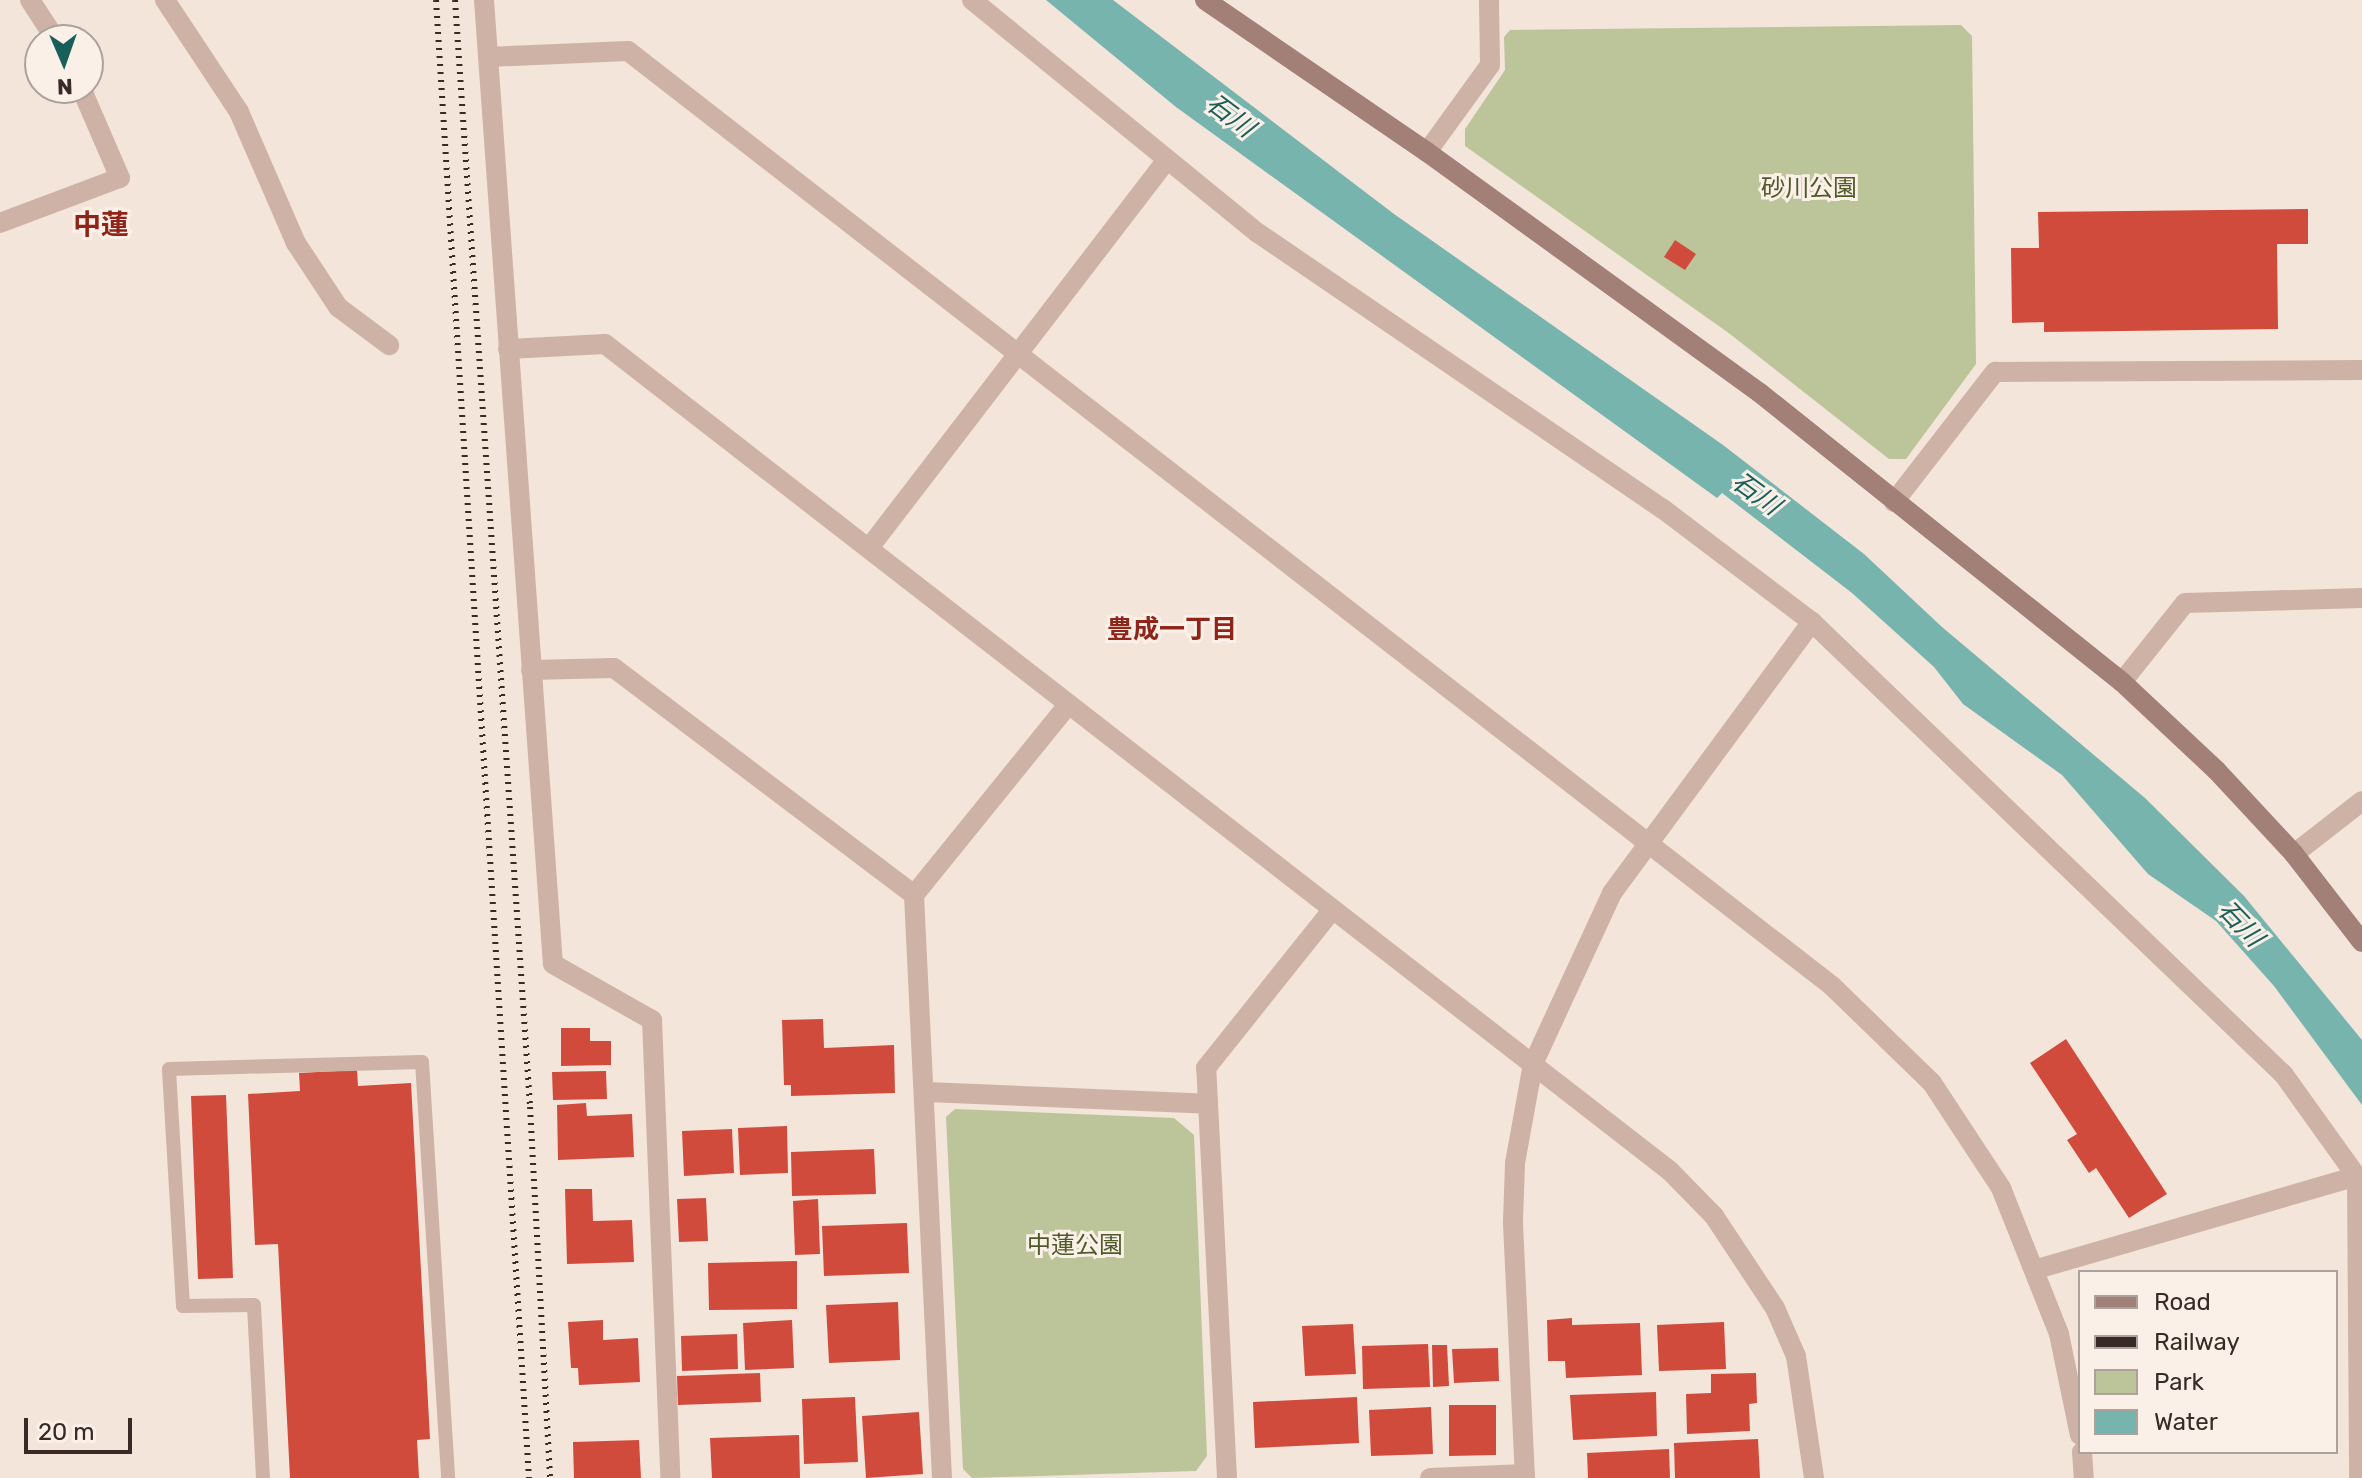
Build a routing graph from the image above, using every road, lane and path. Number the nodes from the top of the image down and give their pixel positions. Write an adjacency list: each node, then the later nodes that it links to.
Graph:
1 (30, 0): 7 (street)
2 (165, 0): 13 (street)
3 (484, 0): 8 (street)
4 (972, 0): 11 (street)
5 (1205, 0): 10 (street)
6 (1489, 0): 10 (street)
7 (46, 24)
8 (488, 57): 14 (street); 15 (street)
9 (88, 104): 12 (street)
10 (1427, 152): 17 (street)
11 (1165, 162): 15 (street); 20 (street)
12 (0, 223)
13 (389, 345)
14 (508, 349): 18 (street); 21 (street)
15 (1017, 353): 18 (street); 25 (street)
16 (2362, 370): 17 (street)
17 (1894, 502): 22 (street)
18 (869, 548): 23 (street)
19 (2362, 598): 22 (street)
20 (1812, 622): 25 (street); 33 (street)
21 (531, 670): 27 (street); 40 (street)
22 (2122, 682): 26 (street)
23 (1068, 705): 27 (street); 28 (street)
24 (2359, 811): 26 (street)
25 (1652, 843): 30 (street); 34 (street)
26 (2294, 854): 29 (street)
27 (914, 895): 31 (street)
28 (1332, 910): 30 (street); 32 (street)
29 (2362, 942)
30 (1533, 1064): 37 (street); 44 (street)
31 (926, 1092): 32 (street); 41 (street)
32 (1208, 1104): 42 (street)
33 (2360, 1180): 34 (street); 46 (street)
34 (2037, 1269): 35 (street)
35 (2078, 1425)
36 (2082, 1454): 45 (street)
37 (1525, 1476): 43 (street)
38 (263, 1478): 39 (lane)
39 (448, 1478)
40 (670, 1478)
41 (942, 1478)
42 (1227, 1478)
43 (1430, 1478)
44 (1814, 1478)
45 (2084, 1478)
46 (2359, 1478)

